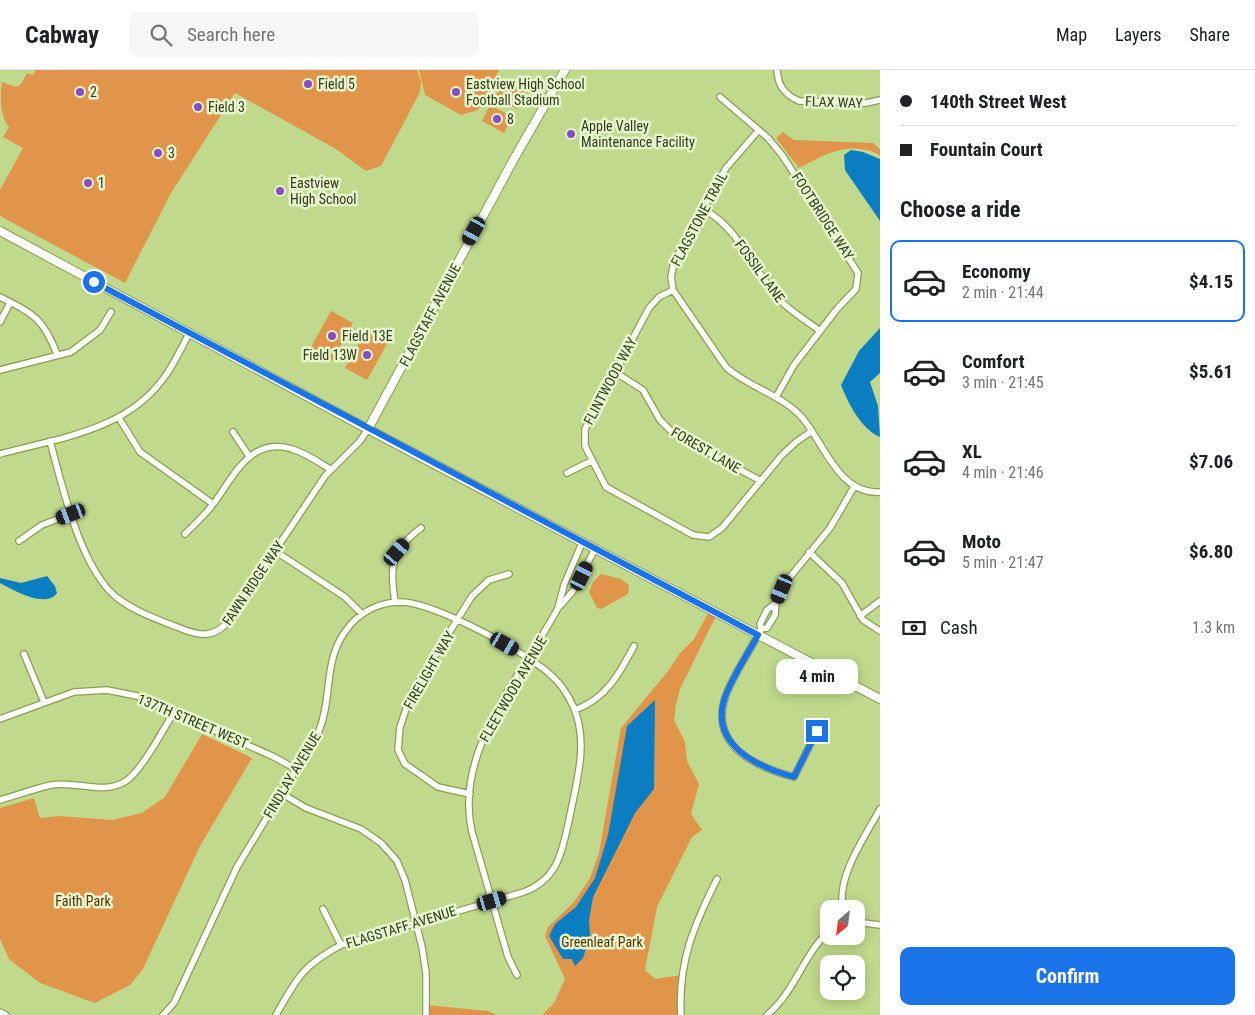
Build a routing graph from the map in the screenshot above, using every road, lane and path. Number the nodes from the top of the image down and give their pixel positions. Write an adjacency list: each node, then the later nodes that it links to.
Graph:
1 (565, 70): 20 (street, FLAGSTAFF AVENUE)
2 (777, 70): 4 (street, FLAX WAY)
3 (720, 97): 5 (street, FOOTBRIDGE WAY)
4 (880, 100)
5 (758, 131): 6 (street, FLAGSTONE TRAIL); 13 (street, FOOTBRIDGE WAY)
6 (703, 209): 8 (street, FLAGSTONE TRAIL); 13 (street, FOSSIL LANE)
7 (0, 231): 14 (street)
8 (673, 290): 17 (street, FLINTWOOD WAY); 18 (street)
9 (0, 297): 10 (street)
10 (10, 303): 12 (street); 15 (street)
11 (111, 312): 15 (street)
12 (0, 322)
13 (820, 331): 18 (street, FOOTBRIDGE WAY)
14 (190, 332): 19 (street); 20 (street)
15 (57, 354): 16 (street)
16 (0, 370)
17 (615, 372): 26 (street, FLINTWOOD WAY); 29 (street, FOREST LANE)
18 (776, 397): 21 (street)
19 (119, 418): 23 (street); 32 (street)
20 (368, 429): 27 (street, FAWN RIDGE WAY); 37 (street)
21 (812, 431): 29 (street, FLINTWOOD WAY); 30 (street)
22 (233, 432): 25 (street)
23 (50, 440): 24 (street); 33 (street, FAWN RIDGE WAY)
24 (0, 454)
25 (249, 456): 27 (street); 32 (street)
26 (591, 461): 28 (street); 29 (street, FLINTWOOD WAY)
27 (330, 469): 39 (street, FAWN RIDGE WAY)
28 (567, 474)
29 (761, 481)
30 (854, 487): 31 (street); 40 (street)
31 (880, 492)
32 (213, 504): 35 (street)
33 (71, 514): 36 (street); 39 (street, FAWN RIDGE WAY)
34 (421, 528): 43 (street)
35 (185, 534)
36 (19, 540)
37 (582, 543): 38 (street); 44 (street, FLEETWOOD AVENUE)
38 (595, 550): 44 (street, FLEETWOOD AVENUE); 49 (street)
39 (275, 551): 45 (street)
40 (809, 552): 46 (street); 49 (street)
41 (508, 574): 47 (street, FIRELIGHT WAY)
42 (880, 601): 46 (street)
43 (395, 602): 45 (street, FINDLAY AVENUE); 47 (street, FINDLAY AVENUE)
44 (558, 608): 52 (street, FLEETWOOD AVENUE)
45 (362, 614): 59 (street, FINDLAY AVENUE)
46 (860, 616): 48 (street)
47 (457, 620): 52 (street, FINDLAY AVENUE); 61 (street, FIRELIGHT WAY)
48 (880, 631)
49 (760, 632): 53 (street); 58 (street)
50 (634, 646): 55 (street)
51 (24, 654): 54 (street)
52 (529, 659): 55 (street, FLAGSTAFF AVENUE); 61 (street, FLEETWOOD AVENUE)
53 (880, 699)
54 (44, 702): 56 (street, 137TH STREET WEST); 57 (street, 137TH STREET WEST)
55 (575, 710): 66 (street, FLAGSTAFF AVENUE)
56 (174, 712): 59 (street, 137TH STREET WEST); 62 (street)
57 (0, 718)
58 (817, 731)
59 (296, 769): 60 (street, FINDLAY AVENUE)
60 (281, 793): 68 (street); 76 (street, FINDLAY AVENUE)
61 (470, 794): 66 (street, FLEETWOOD AVENUE)
62 (0, 800)
63 (880, 808): 65 (street)
64 (717, 879): 79 (street)
65 (841, 900)
66 (492, 901): 68 (street, FLAGSTAFF AVENUE); 73 (street, FLEETWOOD AVENUE)
67 (323, 909): 72 (street)
68 (416, 922): 72 (street, FLAGSTAFF AVENUE); 78 (street)
69 (865, 923): 70 (street)
70 (880, 925)
71 (820, 939): 80 (street)
72 (341, 945): 77 (street, FLAGSTAFF AVENUE)
73 (517, 975)
74 (0, 1012): 75 (street)
75 (6, 1015)
76 (163, 1015)
77 (276, 1015)
78 (426, 1015)
79 (681, 1015)
80 (767, 1015)

